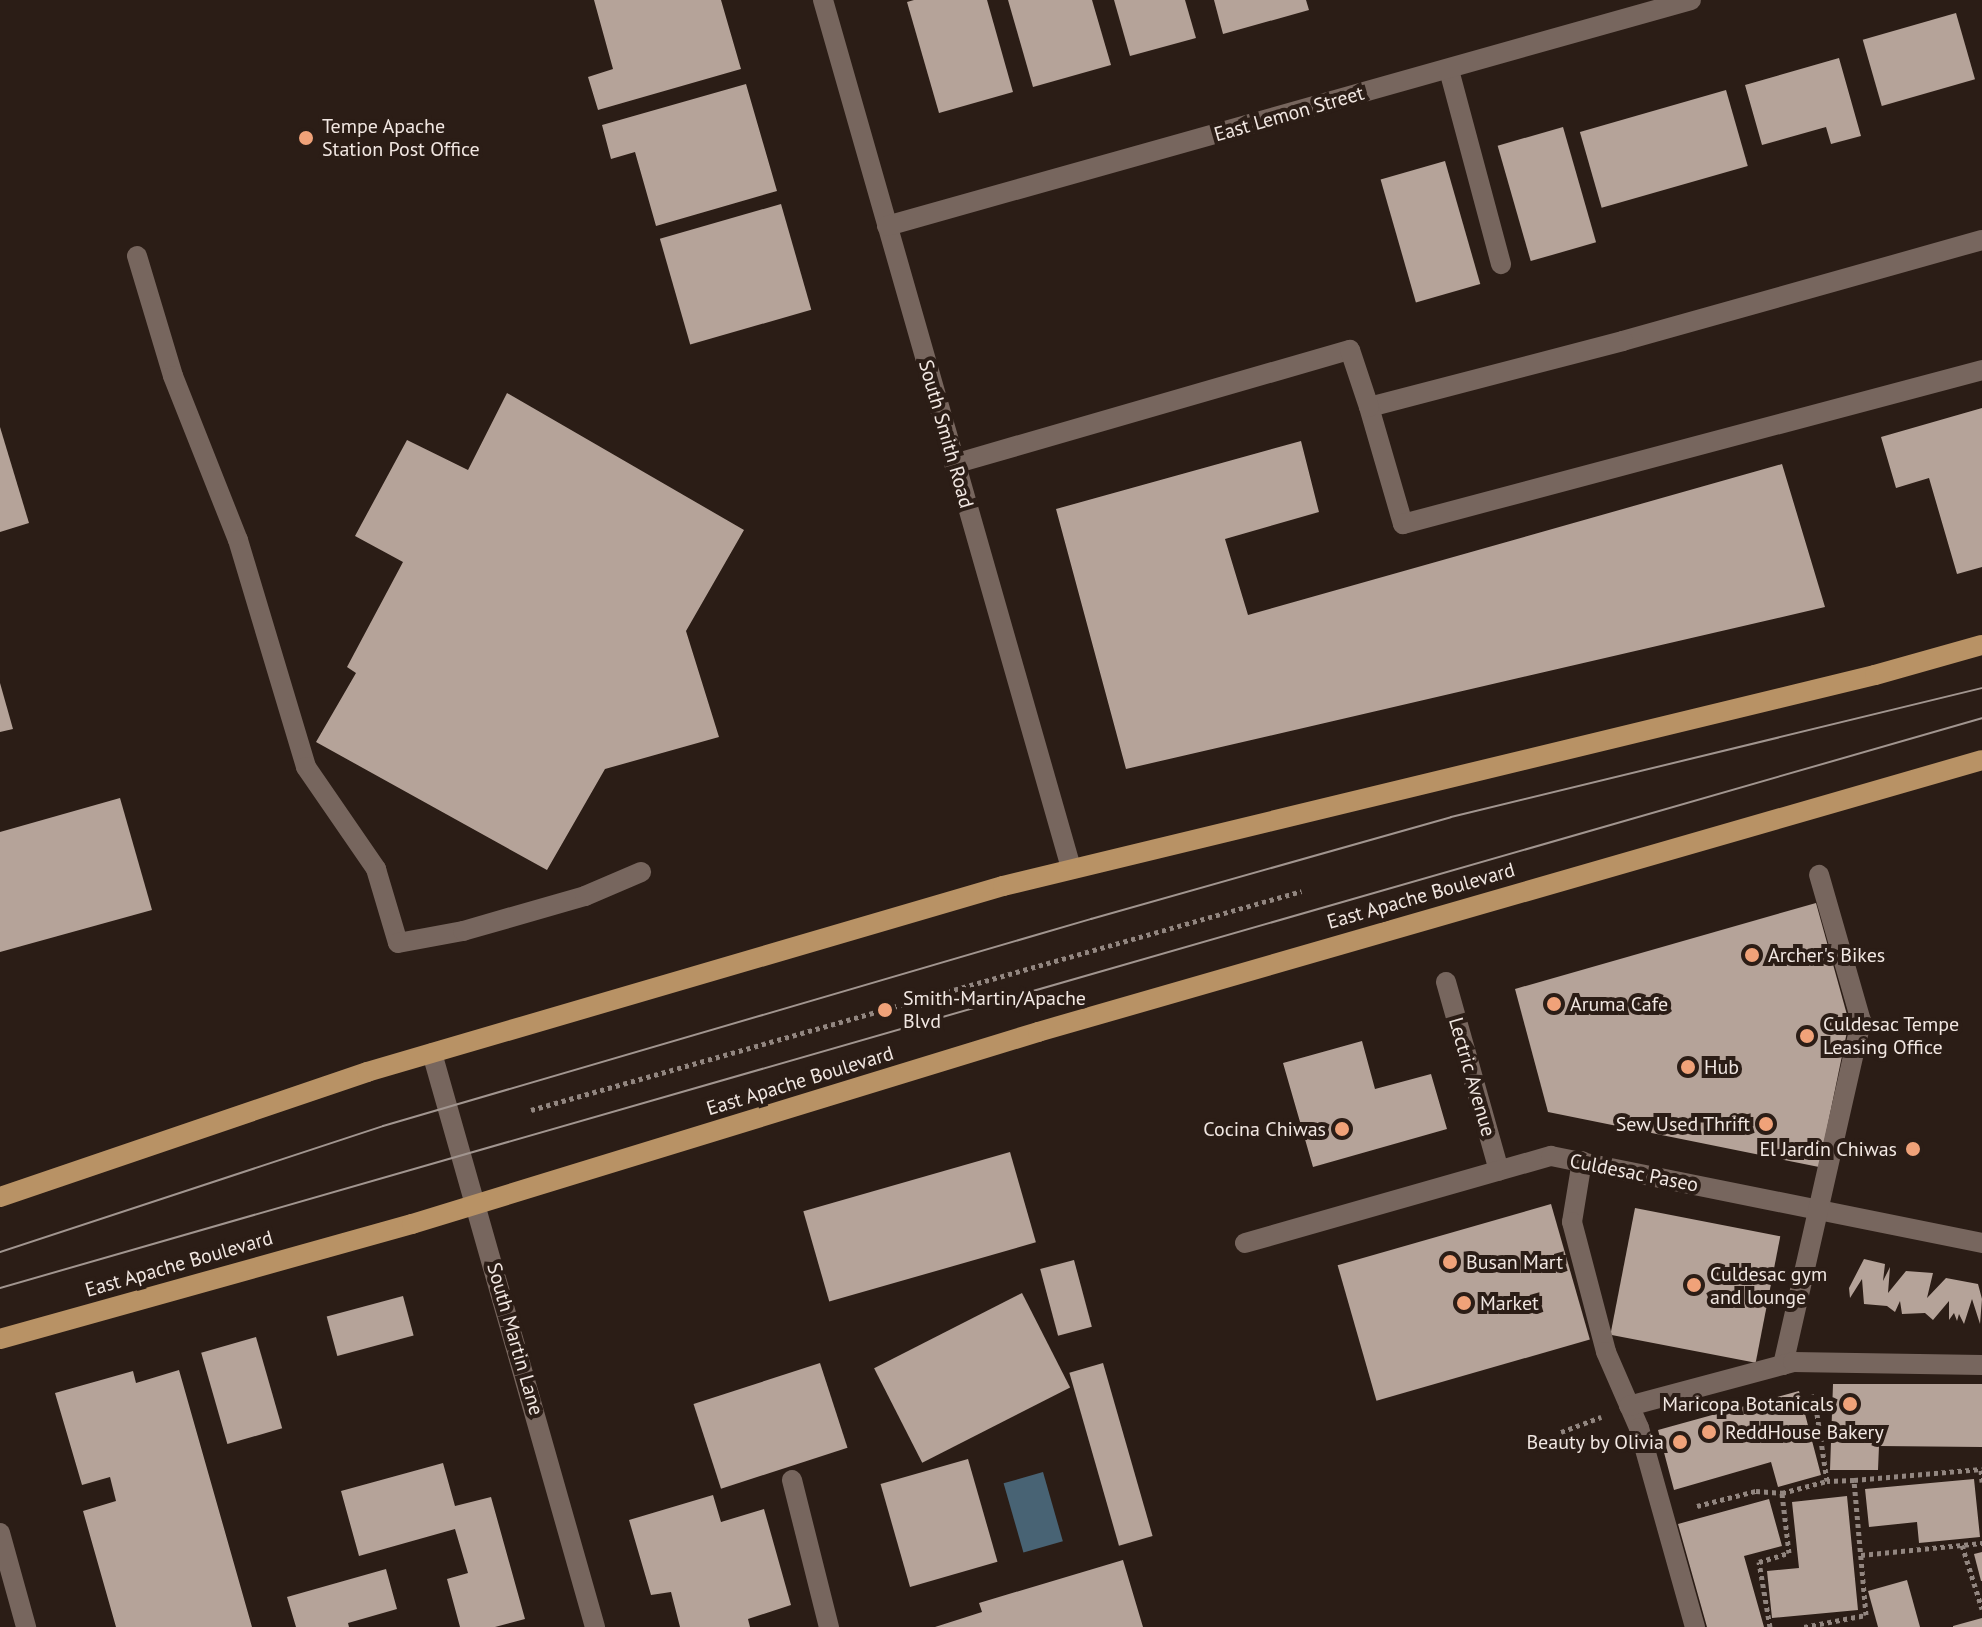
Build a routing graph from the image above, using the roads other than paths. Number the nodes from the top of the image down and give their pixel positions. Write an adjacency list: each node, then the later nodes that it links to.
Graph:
1 (823, 0): 4 (street, South Smith Road)
2 (1691, 0): 3 (street, East Lemon Street)
3 (1449, 70): 4 (street, East Lemon Street); 7 (street)
4 (887, 226): 10 (street, South Smith Road)
5 (1982, 240): 9 (street)
6 (137, 256): 14 (street)
7 (1501, 264)
8 (1982, 370): 9 (street)
9 (1369, 407): 10 (street)
10 (954, 464): 13 (street, South Smith Road)
11 (1982, 645): 13 (main road)
12 (1982, 760): 21 (main road, East Apache Boulevard)
13 (1071, 868): 17 (main road)
14 (641, 872)
15 (1819, 875): 22 (street)
16 (1446, 982): 19 (street, Lectric Avenue)
17 (432, 1053): 20 (main road); 21 (street, South Martin Lane)
18 (1582, 1161): 19 (street, Culdesac Paseo); 22 (street, Culdesac Paseo); 28 (street)
19 (1499, 1171): 23 (street, Culdesac Paseo)
20 (0, 1197)
21 (476, 1203): 25 (main road, East Apache Boulevard); 32 (street, South Martin Lane)
22 (1818, 1210): 24 (street, Culdesac Paseo); 26 (street)
23 (1245, 1243)
24 (1982, 1243)
25 (0, 1339)
26 (1783, 1365): 27 (street); 28 (street)
27 (1982, 1365)
28 (1629, 1406): 34 (street)
29 (792, 1480): 33 (street)
30 (0, 1533): 31 (street)
31 (26, 1627)
32 (595, 1627)
33 (829, 1627)
34 (1695, 1627)

